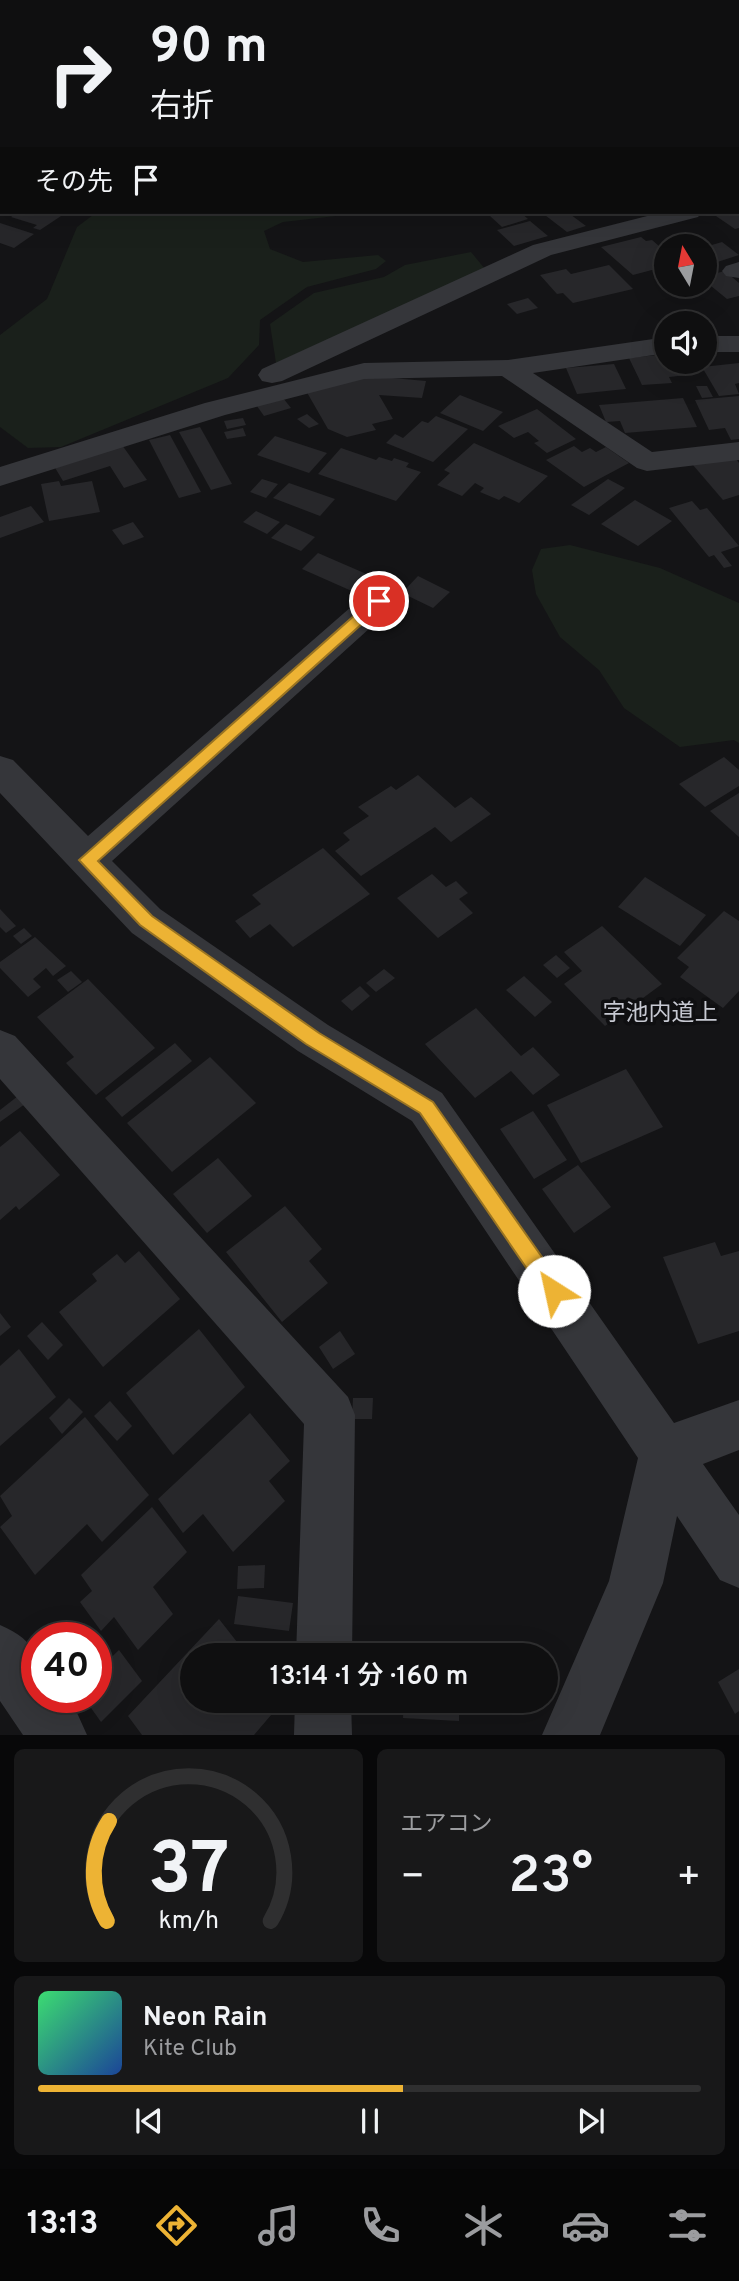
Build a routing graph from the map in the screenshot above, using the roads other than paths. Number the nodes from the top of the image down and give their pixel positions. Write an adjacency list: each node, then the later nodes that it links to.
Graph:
1 (682, 214): 6 (street)
2 (739, 344): 3 (street)
3 (717, 345)
4 (654, 347): 5 (street)
5 (508, 368): 6 (street); 7 (street)
6 (169, 423): 8 (street)
7 (739, 451)
8 (0, 477)
9 (379, 601): 11 (street)
10 (0, 770): 11 (street)
11 (87, 860): 14 (street)
12 (0, 1049): 16 (street)
13 (739, 1425): 14 (street)
14 (665, 1452): 15 (street); 21 (street)
15 (739, 1561)
16 (324, 1643)
17 (0, 1653): 19 (street)
18 (323, 1713): 20 (street)
19 (58, 1735)
20 (323, 1735)
21 (571, 1735)

